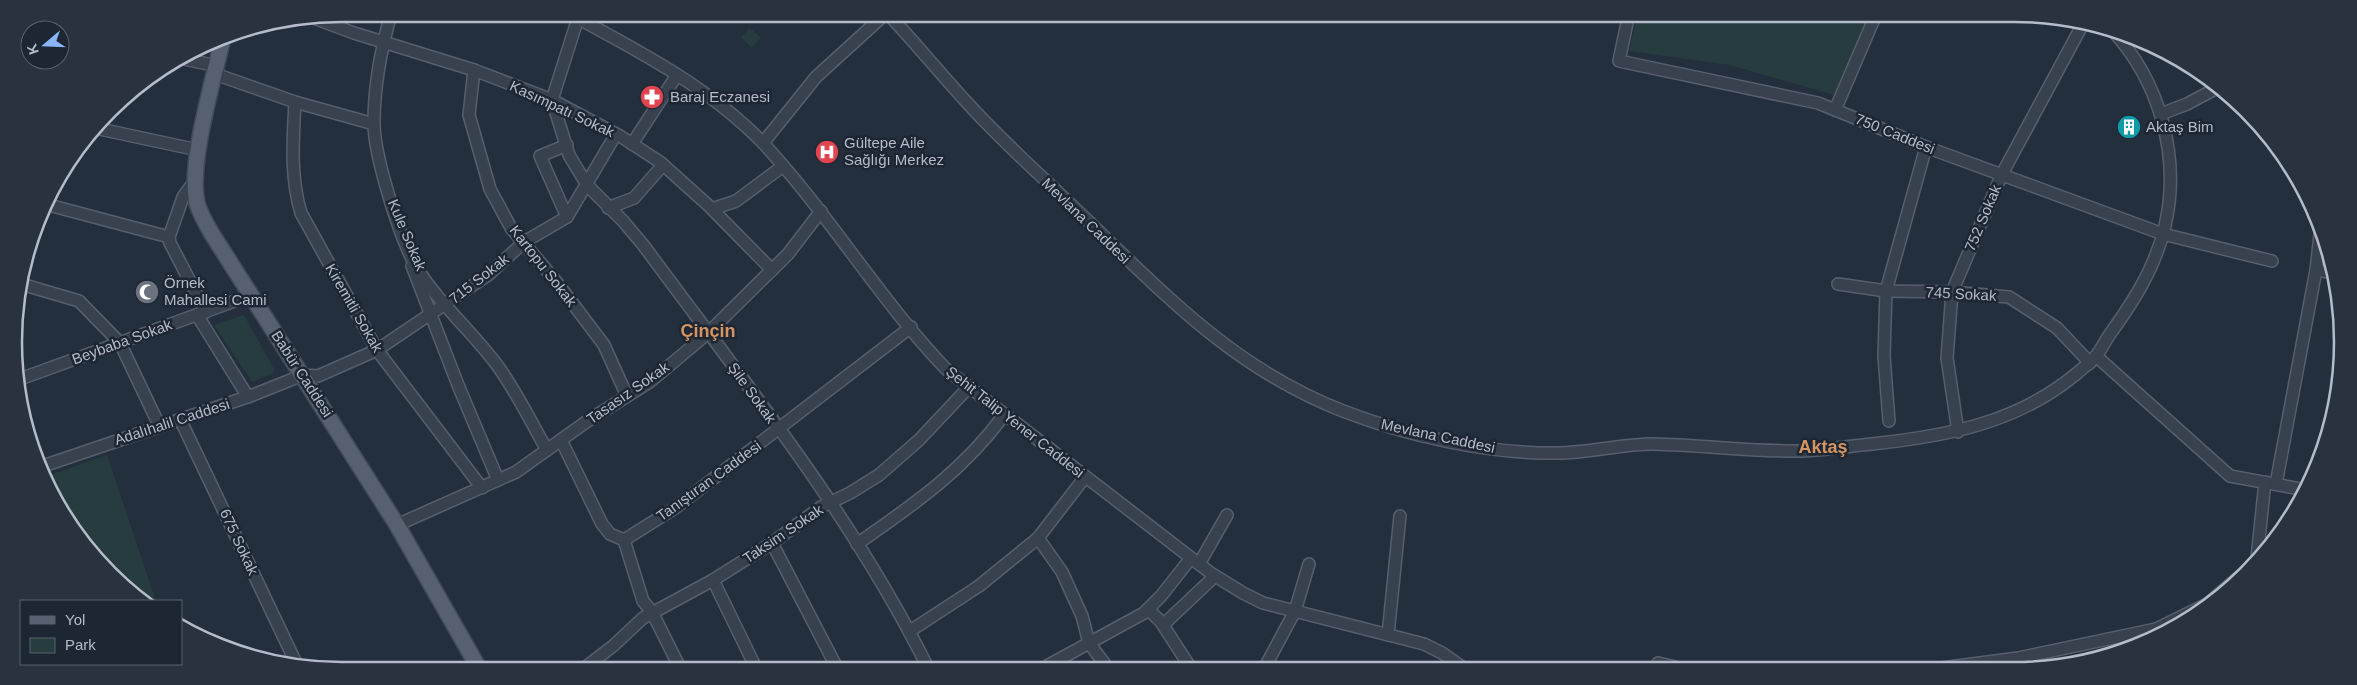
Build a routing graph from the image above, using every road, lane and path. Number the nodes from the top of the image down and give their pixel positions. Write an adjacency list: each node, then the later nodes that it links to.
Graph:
1 (388, 22): 11 (street, Kule Sokak)
2 (573, 22): 18 (street)
3 (586, 22): 16 (street, Şehit Talip Yener Caddesi)
4 (876, 22): 25 (street)
5 (895, 22): 74 (street, Mevlana Caddesi)
6 (1627, 22): 20 (street, 750 Caddesi)
7 (1873, 22): 20 (street)
8 (327, 23): 11 (street, Kasımpatı Sokak)
9 (2080, 30): 32 (street, 752 Sokak)
10 (2119, 40): 21 (street, Mevlana Caddesi)
11 (383, 42): 15 (street, Kasımpatı Sokak); 22 (street, Kule Sokak)
12 (221, 47): 14 (main road, Babür Caddesi)
13 (190, 61): 14 (street)
14 (216, 70): 19 (street); 29 (main road, Babür Caddesi)
15 (474, 70): 18 (street, Kasımpatı Sokak); 42 (street, Kartopu Sokak)
16 (677, 74): 25 (street, Şehit Talip Yener Caddesi); 26 (street)
17 (2211, 91): 21 (street)
18 (552, 100): 24 (street, Kasımpatı Sokak); 27 (street, Şile Sokak)
19 (295, 102): 22 (street); 62 (street, Kiremitli Sokak)
20 (1835, 110): 28 (street, 750 Caddesi)
21 (2161, 114): 40 (street, Mevlana Caddesi)
22 (374, 124): 44 (street, Kule Sokak)
23 (104, 130): 29 (street)
24 (616, 134): 26 (street, Kasımpatı Sokak); 34 (street, 715 Sokak)
25 (763, 143): 31 (street, Şehit Talip Yener Caddesi)
26 (632, 144): 30 (street, Kasımpatı Sokak)
27 (567, 145): 34 (street, Şile Sokak); 39 (street)
28 (1926, 147): 32 (street, 750 Caddesi); 53 (street)
29 (198, 150): 33 (main road, Babür Caddesi)
30 (663, 165): 36 (street); 37 (street, Kasımpatı Sokak)
31 (783, 166): 37 (street); 38 (street, Şehit Talip Yener Caddesi)
32 (2002, 174): 40 (street, 750 Caddesi); 54 (street, 752 Sokak)
33 (196, 179): 41 (street); 55 (main road, Babür Caddesi)
34 (587, 185): 36 (street, Şile Sokak); 39 (street, 715 Sokak)
35 (54, 206): 41 (street)
36 (608, 208): 60 (street, Şile Sokak)
37 (712, 209): 46 (street, Kasımpatı Sokak)
38 (820, 211): 46 (street, Tasasız Sokak); 59 (street, Şehit Talip Yener Caddesi)
39 (567, 217): 42 (street, 715 Sokak)
40 (2163, 234): 45 (street, 750 Caddesi); 63 (street, Mevlana Caddesi)
41 (169, 237): 57 (street)
42 (524, 242): 56 (street, 715 Sokak); 67 (street, Kartopu Sokak)
43 (2319, 243): 47 (street)
44 (409, 248): 56 (street, Kule Sokak); 58 (street)
45 (2272, 261)
46 (772, 270): 60 (street, Tasasız Sokak)
47 (2316, 270): 48 (street); 80 (street)
48 (2326, 272)
49 (1838, 284): 53 (street, 745 Sokak)
50 (28, 286): 51 (street)
51 (34, 288): 52 (street); 61 (street)
52 (27, 290)
53 (1886, 291): 54 (street, 745 Sokak); 71 (street)
54 (1952, 292): 63 (street, 745 Sokak); 74 (street, 752 Sokak)
55 (251, 295): 57 (street, Beybaba Sokak); 64 (main road, Babür Caddesi)
56 (445, 306): 58 (street, 715 Sokak); 76 (street, Kule Sokak)
57 (202, 313): 61 (street, Beybaba Sokak); 68 (street)
58 (430, 315): 62 (street, 715 Sokak); 79 (street)
59 (911, 328): 66 (street, Şehit Talip Yener Caddesi); 73 (street, Tanıştıran Caddesi)
60 (708, 333): 67 (street, Tasasız Sokak); 73 (street, Şile Sokak)
61 (120, 343): 65 (street, Beybaba Sokak); 72 (street)
62 (376, 350): 64 (street, 715 Sokak); 81 (street, Kiremitli Sokak)
63 (2093, 360): 74 (street, Mevlana Caddesi); 80 (street, 745 Sokak)
64 (303, 375): 68 (street, Adalıhalil Caddesi); 86 (main road, Babür Caddesi)
65 (24, 377)
66 (968, 388): 69 (street, Şehit Talip Yener Caddesi); 83 (street, Taksim Sokak)
67 (627, 396): 75 (street, Tasasız Sokak)
68 (248, 397): 70 (street, Adalıhalil Caddesi)
69 (1004, 415): 78 (street, Şehit Talip Yener Caddesi); 90 (street)
70 (180, 419): 72 (street, Adalıhalil Caddesi); 104 (street, 675 Sokak)
71 (1889, 421)
72 (159, 425): 77 (street, Adalıhalil Caddesi)
73 (778, 429): 83 (street, Şile Sokak); 88 (street, Tanıştıran Caddesi)
74 (1958, 432)
75 (561, 440): 76 (street, Tasasız Sokak); 88 (street)
76 (547, 450): 79 (street, Tasasız Sokak)
77 (47, 465)
78 (1085, 477): 87 (street); 92 (street, Şehit Talip Yener Caddesi)
79 (498, 480): 81 (street, Tasasız Sokak)
80 (2271, 483): 82 (street, 745 Sokak); 91 (street)
81 (482, 488): 86 (street, Tasasız Sokak)
82 (2299, 489)
83 (832, 502): 89 (street, Taksim Sokak); 90 (street, Şile Sokak)
84 (1226, 515): 92 (street)
85 (1400, 516): 102 (street)
86 (397, 525): 105 (main road, Babür Caddesi)
87 (1038, 538): 101 (street); 103 (street)
88 (624, 540): 98 (street)
89 (772, 543): 95 (street, Taksim Sokak); 109 (street)
90 (857, 544): 101 (street, Şile Sokak)
91 (2259, 548)
92 (1195, 561): 94 (street, Şehit Talip Yener Caddesi); 96 (street)
93 (1309, 564): 97 (street)
94 (1215, 576): 97 (street, Şehit Talip Yener Caddesi); 99 (street)
95 (713, 580): 98 (street, Taksim Sokak); 108 (street)
96 (1148, 609): 99 (street); 103 (street)
97 (1295, 611): 102 (street, Şehit Talip Yener Caddesi); 114 (street)
98 (652, 612): 106 (street, Taksim Sokak); 107 (street)
99 (1163, 625): 113 (street)
100 (2156, 629): 116 (street)
101 (910, 631): 110 (street, Şile Sokak)
102 (1388, 636): 115 (street, Şehit Talip Yener Caddesi)
103 (1089, 643): 111 (street); 112 (street)
104 (295, 659)
105 (475, 662)
106 (598, 662)
107 (676, 662)
108 (753, 662)
109 (834, 662)
110 (925, 662)
111 (1053, 662)
112 (1103, 662)
113 (1187, 662)
114 (1269, 662)
115 (1455, 662)
116 (1988, 662)

